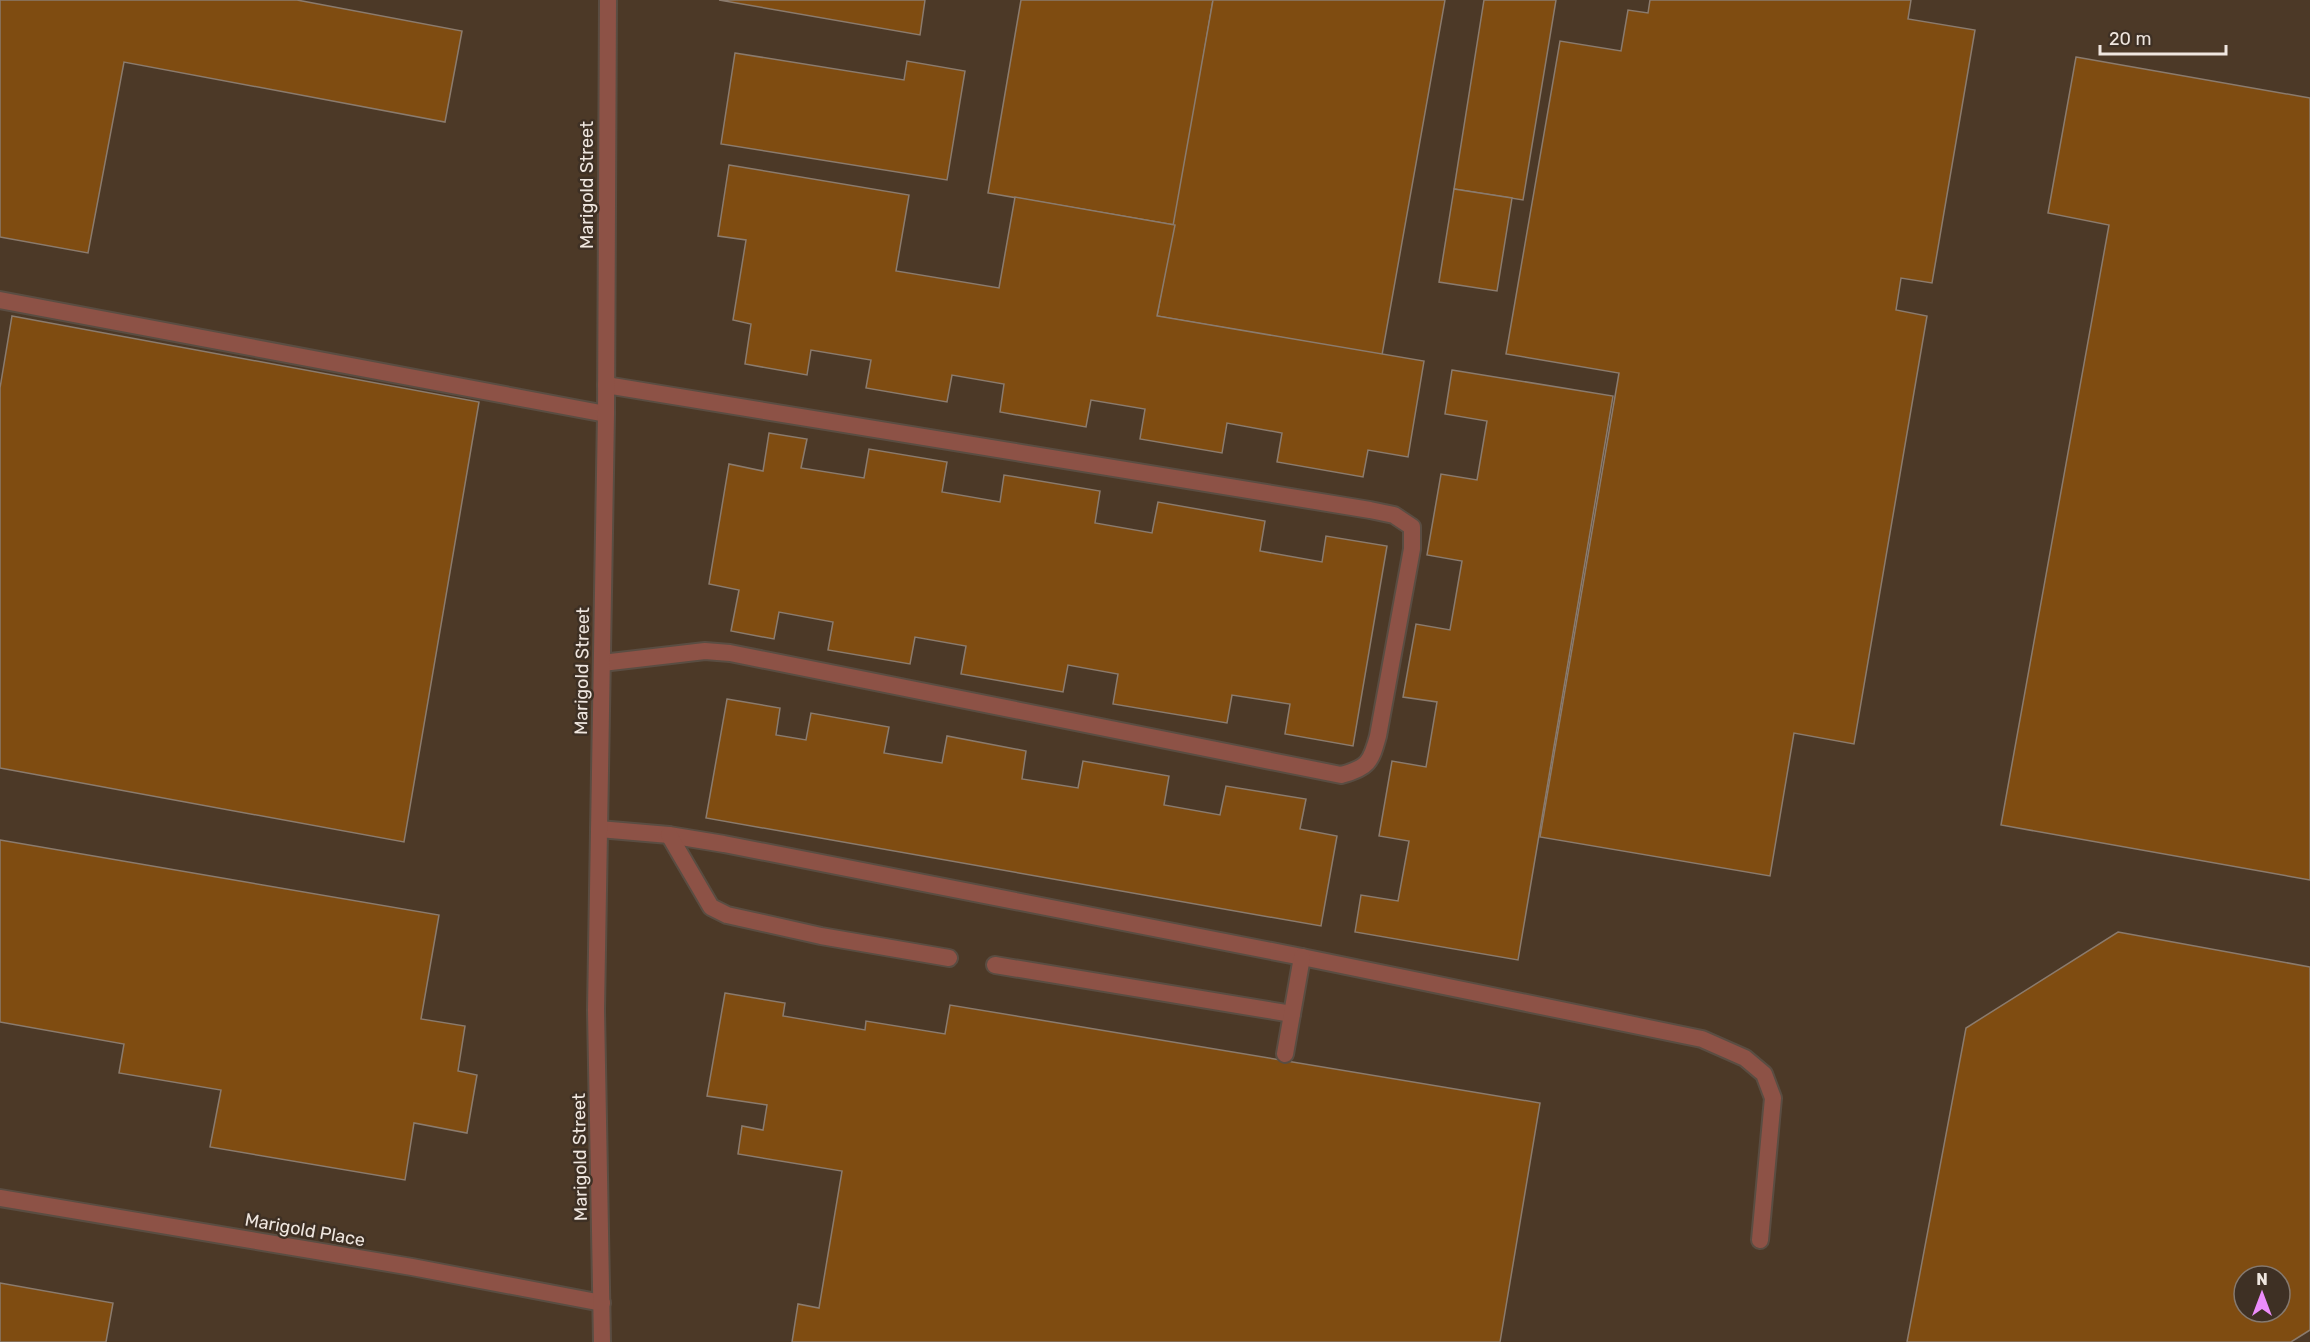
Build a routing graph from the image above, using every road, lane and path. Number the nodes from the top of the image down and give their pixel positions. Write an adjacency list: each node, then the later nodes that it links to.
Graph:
1 (608, 0): 3 (street, Marigold Street)
2 (0, 300): 4 (street)
3 (606, 385): 4 (street, Marigold Street); 5 (street)
4 (606, 414): 5 (street, Marigold Street)
5 (602, 663): 6 (street, Marigold Street)
6 (599, 829): 7 (street); 15 (street, Marigold Street)
7 (669, 835): 8 (street); 9 (street)
8 (1302, 957): 11 (street); 14 (street)
9 (948, 958)
10 (995, 965): 11 (street)
11 (1292, 1014): 12 (street)
12 (1285, 1054)
13 (0, 1198): 15 (street, Marigold Place)
14 (1760, 1240)
15 (602, 1303): 16 (street, Marigold Street)
16 (602, 1342)

